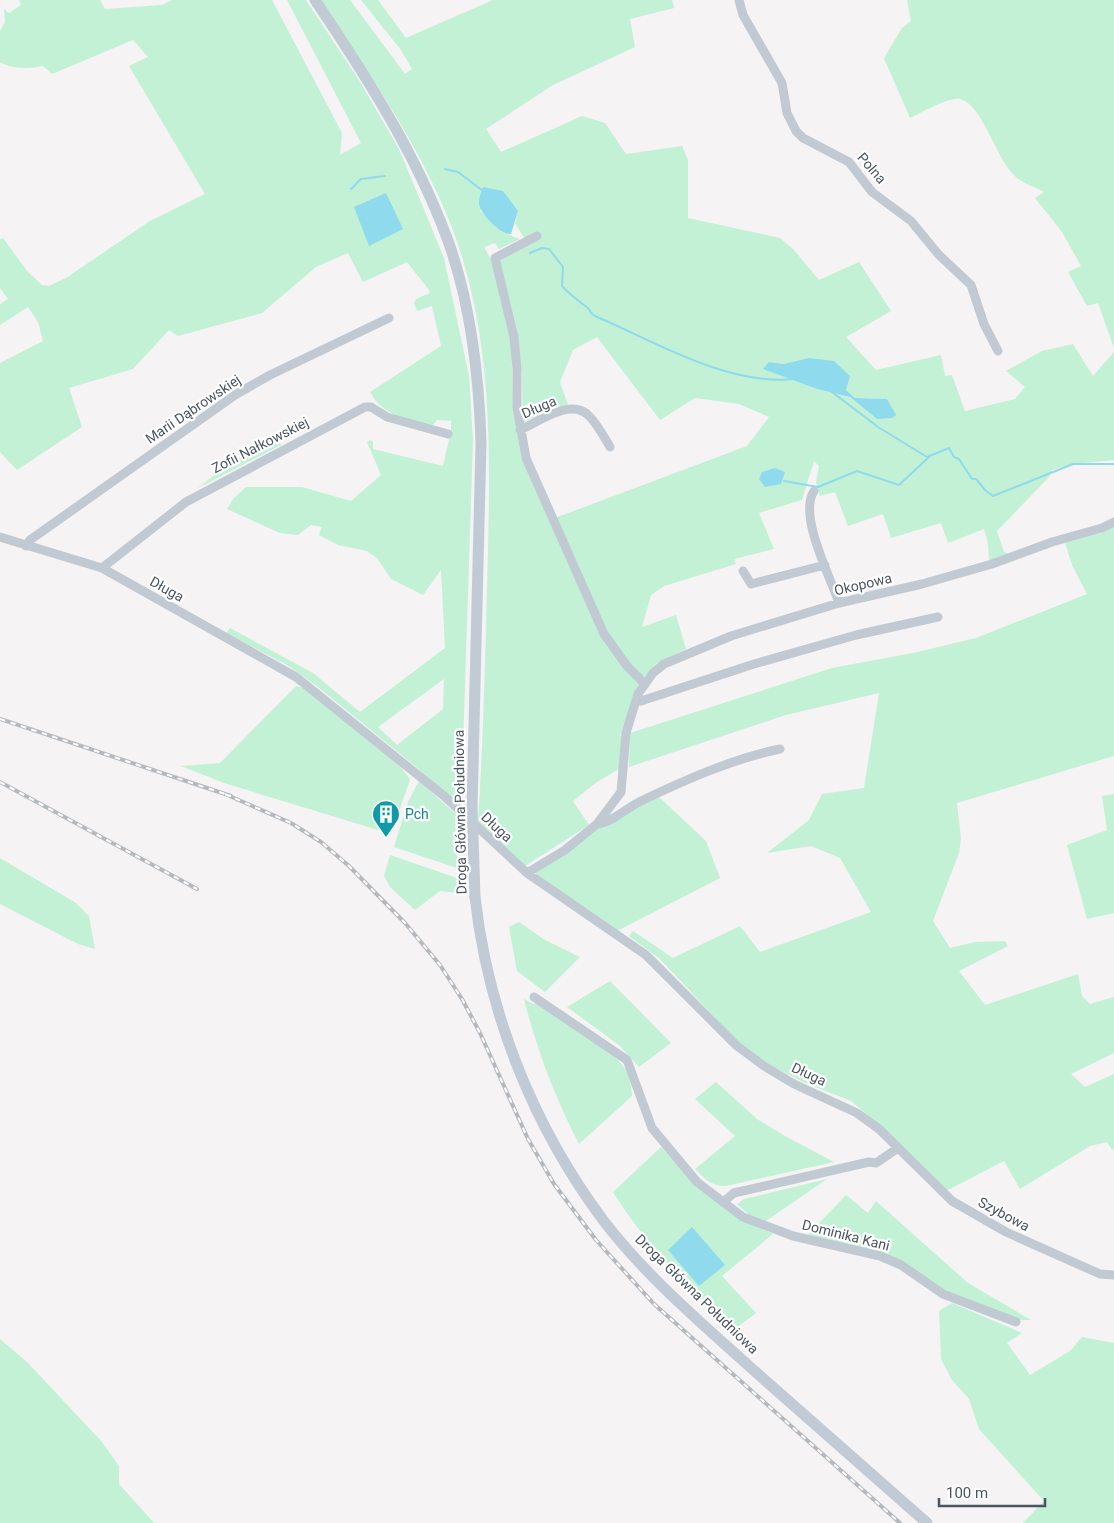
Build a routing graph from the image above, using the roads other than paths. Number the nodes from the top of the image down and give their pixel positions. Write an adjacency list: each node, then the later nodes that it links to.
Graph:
1 (315, 0): 28 (main road, Droga Główna Południowa, bridge)
2 (739, 0): 5 (street, Polna)
3 (537, 236): 6 (street)
4 (389, 318): 12 (street, Marii Dąbrowskiej)
5 (998, 351)
6 (520, 430): 8 (street, Długa); 18 (street)
7 (448, 434): 14 (street, Zofii Nałkowskiej)
8 (610, 447)
9 (814, 491): 13 (street)
10 (1114, 522): 16 (street, Okopowa)
11 (0, 537): 12 (street, Długa)
12 (26, 546): 14 (street, Długa)
13 (825, 565): 15 (street); 16 (street)
14 (102, 568): 22 (street, Długa)
15 (743, 571)
16 (839, 603): 18 (street, Okopowa)
17 (938, 617): 19 (street)
18 (645, 684): 19 (street, Okopowa)
19 (636, 701): 21 (street, Okopowa)
20 (780, 749): 21 (street, Okopowa)
21 (597, 824): 22 (street, Okopowa)
22 (527, 873): 24 (street, Długa)
23 (534, 996): 25 (street, Dominika Kani)
24 (898, 1148): 25 (street); 26 (street, Szybowa)
25 (723, 1202): 27 (street, Dominika Kani)
26 (1114, 1275)
27 (1016, 1322)
28 (927, 1523)

